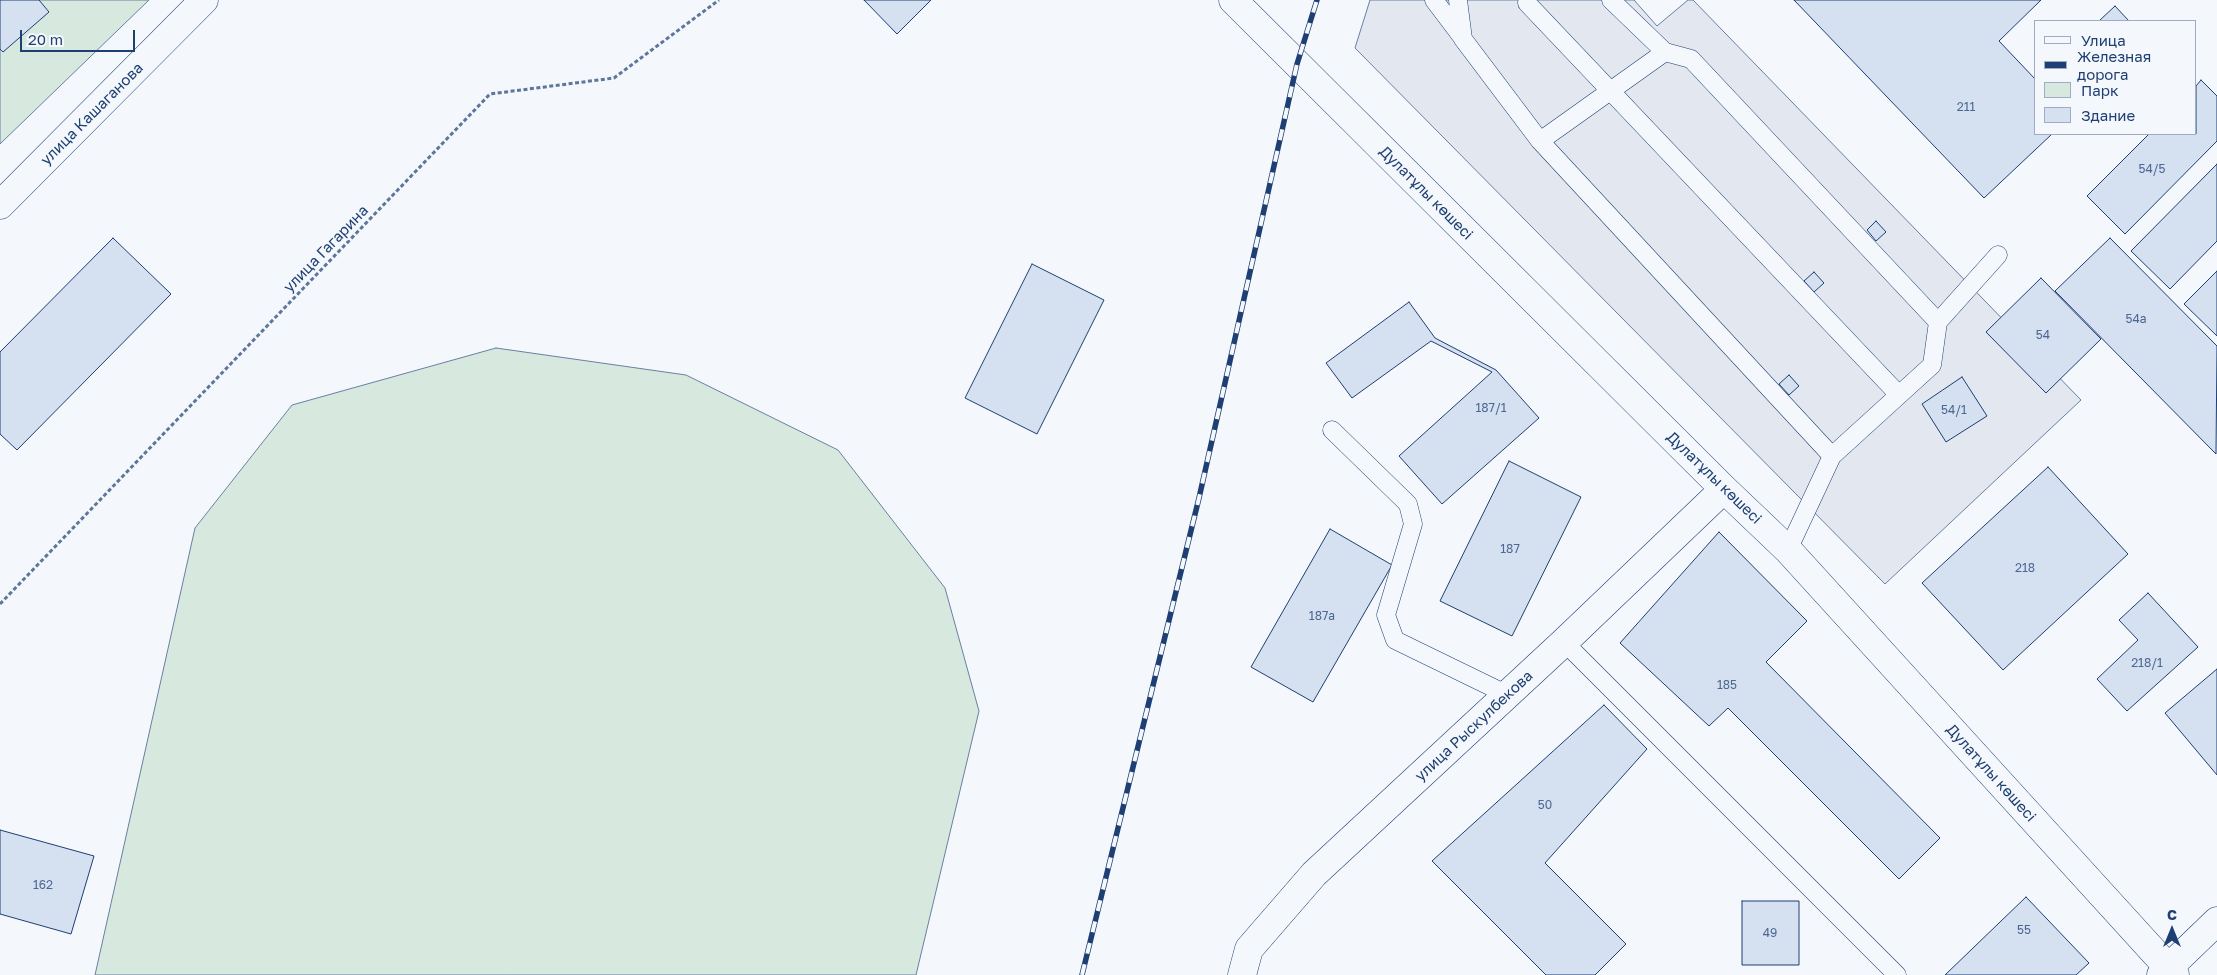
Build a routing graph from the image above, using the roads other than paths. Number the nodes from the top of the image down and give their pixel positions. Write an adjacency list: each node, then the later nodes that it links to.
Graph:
1 (204, 0): 11 (street, улица Кашаганова)
2 (1233, 0): 17 (street, Дулатұлы көшесі)
3 (1434, 0): 7 (lane)
4 (1458, 0): 7 (lane)
5 (1612, 0): 8 (lane)
6 (1527, 3): 9 (lane)
7 (1463, 39): 10 (lane)
8 (1665, 52): 9 (lane); 13 (lane)
9 (1612, 90): 10 (lane); 14 (lane)
10 (1540, 141): 16 (lane)
11 (0, 205)
12 (1998, 255): 13 (lane)
13 (1938, 322): 14 (lane)
14 (1898, 395): 16 (lane)
15 (1332, 430): 20 (lane)
16 (1832, 456): 18 (lane)
17 (1724, 489): 18 (street, Дулатұлы көшесі); 19 (street, улица Рыскулбекова)
18 (1788, 550): 22 (street, Дулатұлы көшесі)
19 (1564, 642): 20 (street, улица Рыскулбекова); 24 (lane)
20 (1508, 695): 23 (street, улица Рыскулбекова)
21 (2217, 921): 22 (street)
22 (2168, 973)
23 (1242, 975)
24 (1897, 975)

